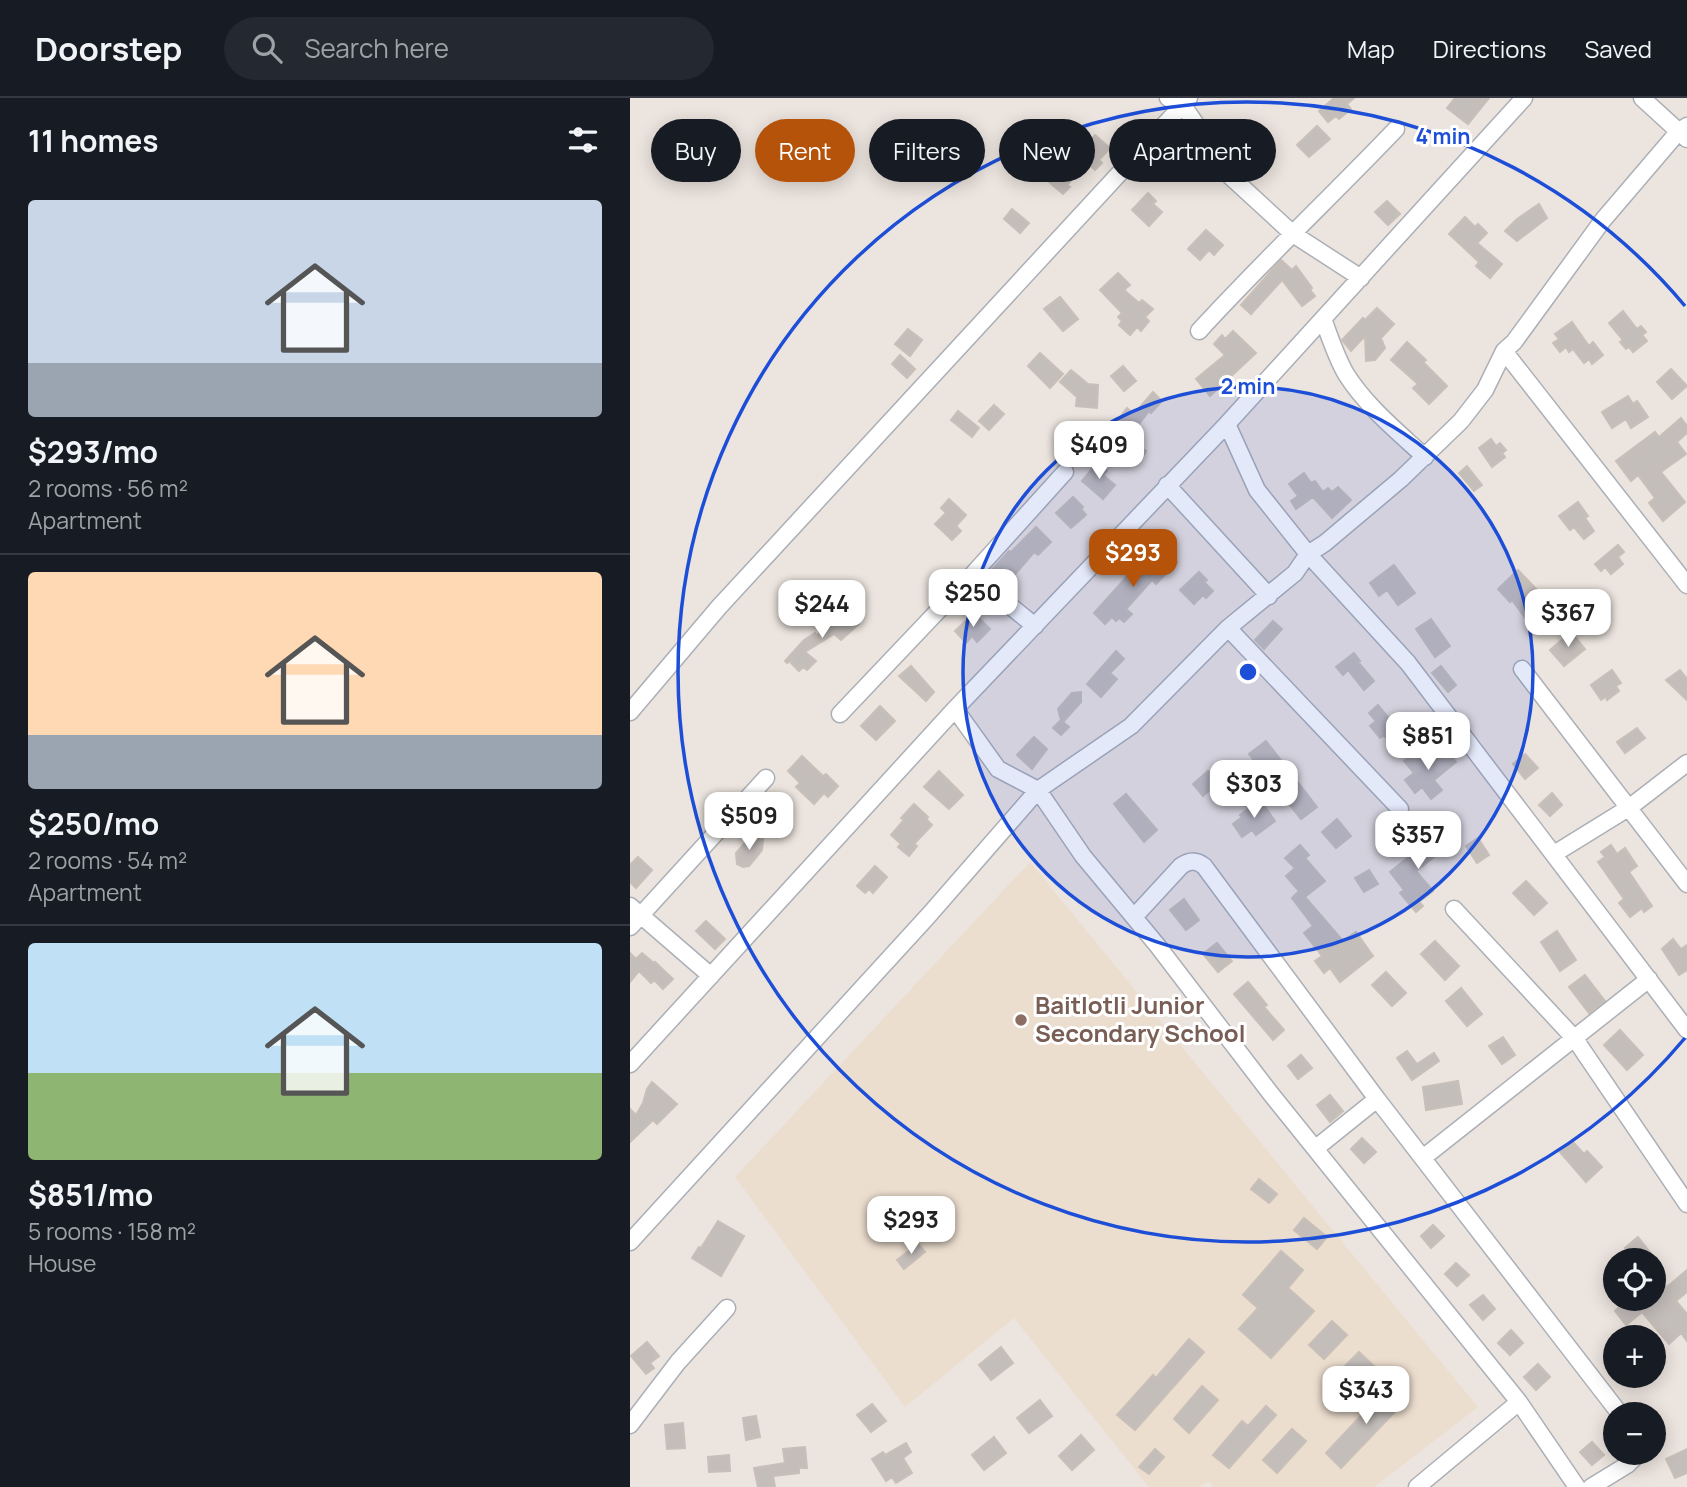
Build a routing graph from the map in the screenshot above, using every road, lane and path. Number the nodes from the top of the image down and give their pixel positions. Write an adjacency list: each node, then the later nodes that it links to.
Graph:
1 (1524, 98): 7 (street)
2 (1642, 98): 5 (street)
3 (1180, 100): 6 (street); 23 (street)
4 (1396, 129): 6 (street)
5 (1684, 132): 10 (street)
6 (1293, 234): 7 (street); 9 (street)
7 (1361, 278): 8 (street)
8 (1323, 318): 11 (street); 12 (street)
9 (1199, 331)
10 (1504, 351): 12 (street); 17 (street)
11 (1227, 424): 14 (street); 15 (street)
12 (1425, 457): 15 (street)
13 (1065, 472): 16 (street)
14 (1167, 485): 18 (street); 19 (street)
15 (1308, 554): 18 (street); 30 (street)
16 (972, 575): 19 (street); 24 (street)
17 (1687, 585)
18 (1269, 596): 20 (street)
19 (1035, 626): 22 (street)
20 (1228, 628): 27 (street); 29 (street)
21 (1522, 669): 28 (street)
22 (955, 709): 27 (street); 35 (street)
23 (630, 712)
24 (840, 714)
25 (1687, 763): 28 (street)
26 (766, 778): 33 (street)
27 (1038, 790): 34 (street); 44 (street)
28 (1630, 807): 30 (street); 31 (street)
29 (1400, 809)
30 (1554, 854): 36 (street)
31 (1687, 884)
32 (1454, 909): 38 (street)
33 (633, 916): 35 (street)
34 (1134, 917): 40 (street); 41 (street)
35 (711, 976): 39 (street)
36 (1649, 979): 37 (street); 38 (street)
37 (1687, 1030)
38 (1574, 1039): 42 (street); 43 (street)
39 (630, 1064)
40 (1377, 1099): 41 (street); 42 (street)
41 (1316, 1148): 46 (street)
42 (1424, 1157): 47 (street)
43 (1687, 1205)
44 (630, 1242)
45 (727, 1308): 48 (street)
46 (1519, 1402): 50 (street); 51 (street)
47 (1611, 1402)
48 (630, 1425)
49 (1627, 1465): 52 (street)
50 (1418, 1487)
51 (1577, 1487)
52 (1591, 1487)

